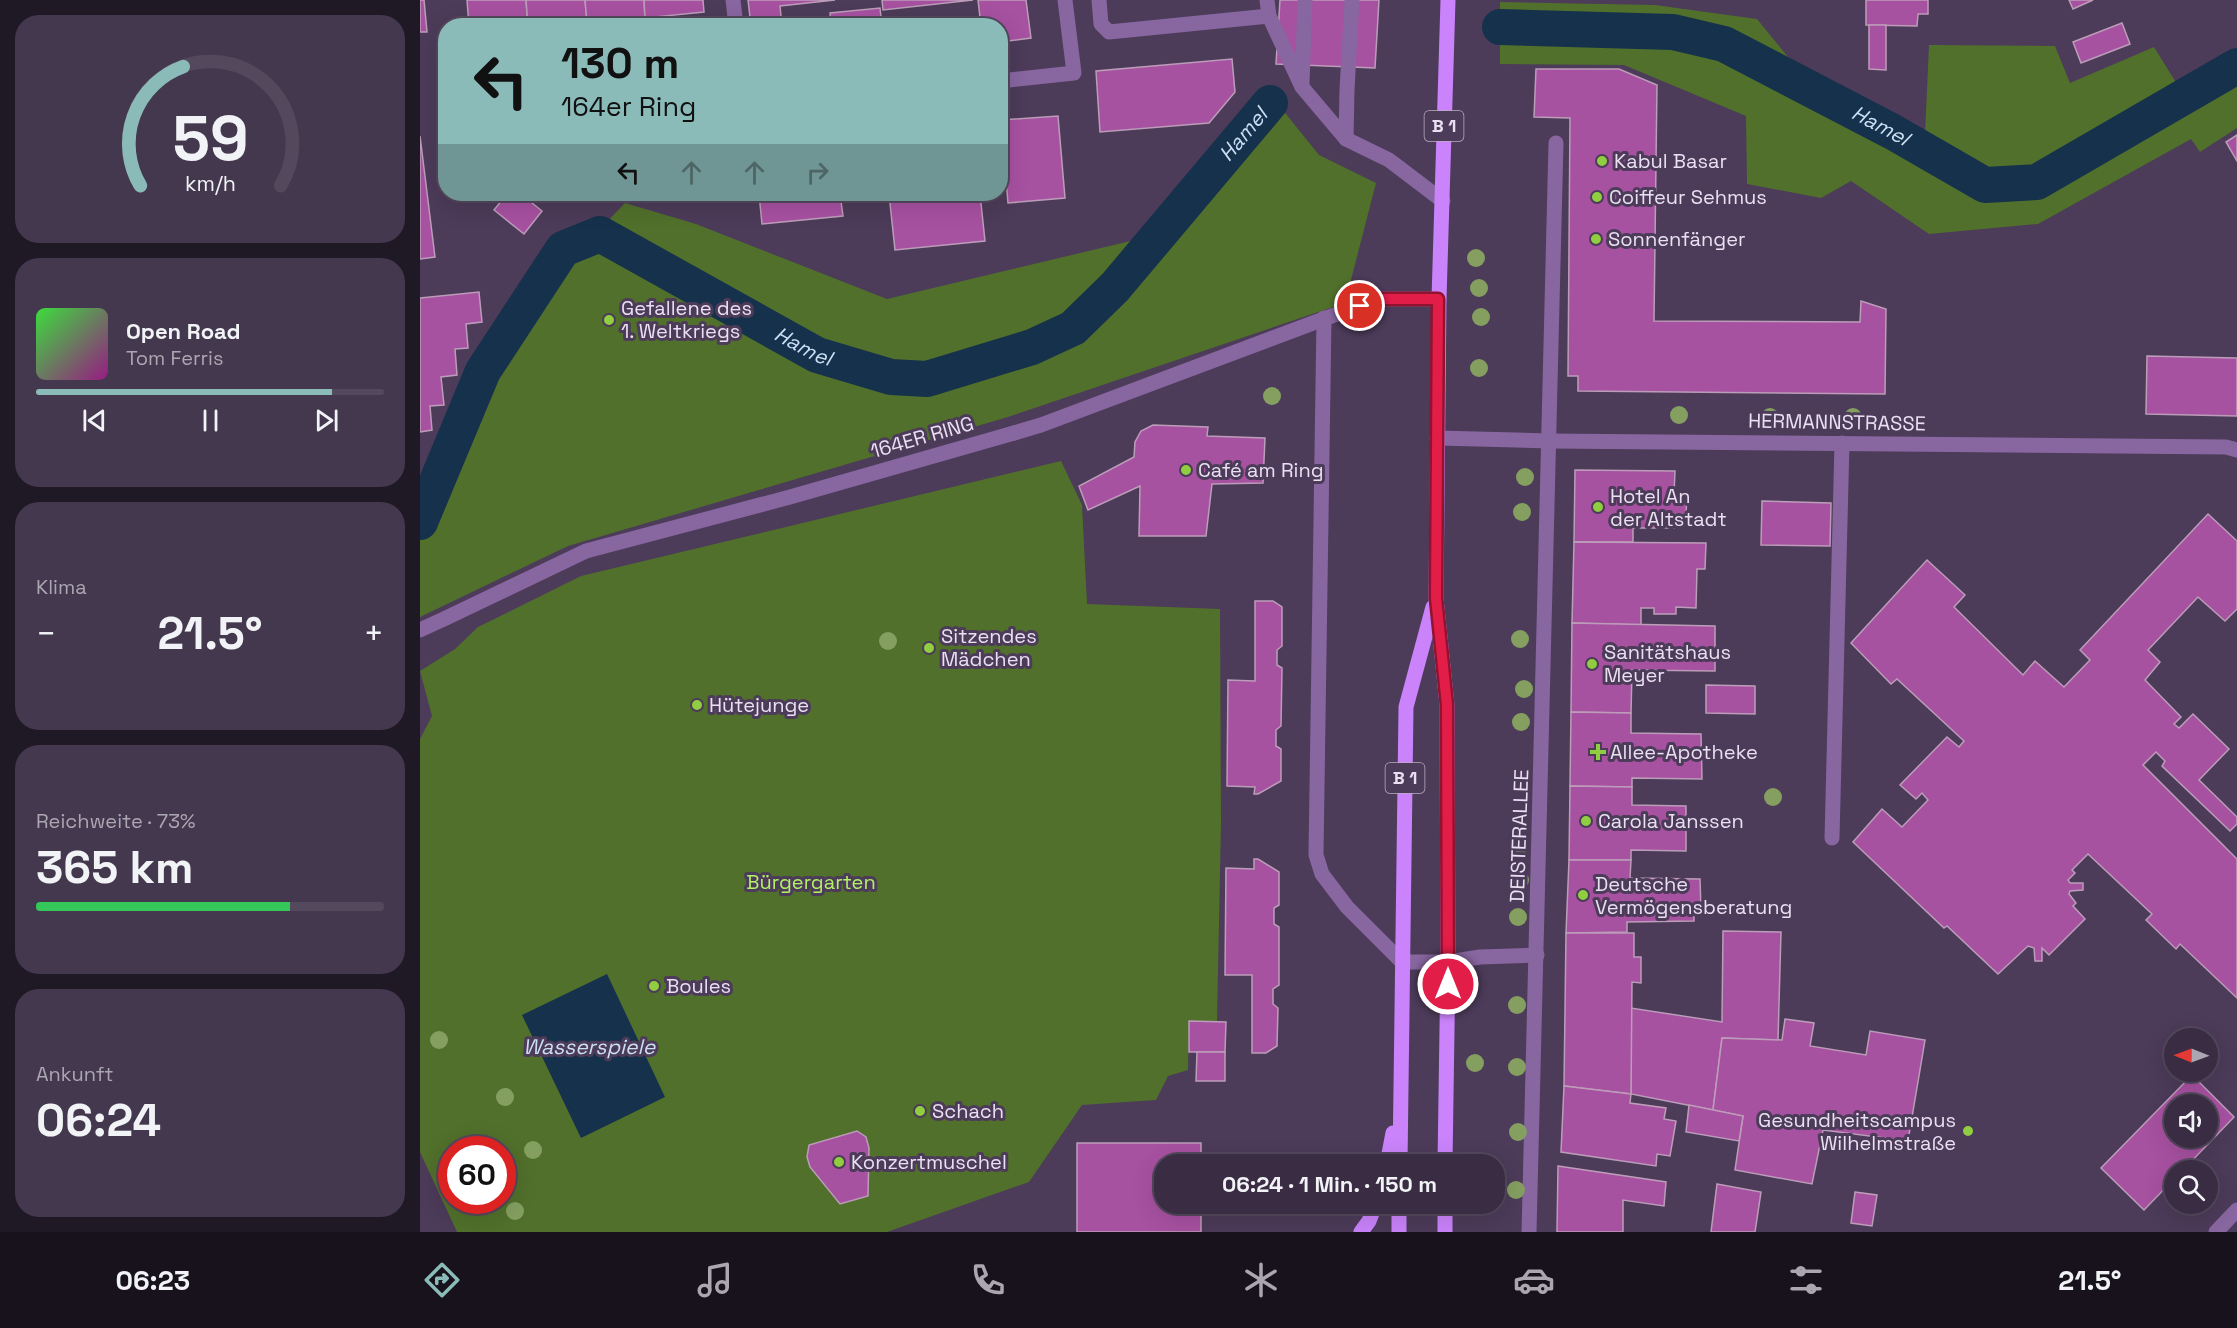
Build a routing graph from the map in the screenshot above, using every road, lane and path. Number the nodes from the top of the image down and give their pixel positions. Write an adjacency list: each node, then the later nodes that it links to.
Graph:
1 (733, 0): 9 (street)
2 (1065, 0): 10 (street)
3 (1098, 0): 8 (street)
4 (1267, 0): 8 (street)
5 (1305, 0): 11 (street)
6 (1352, 0): 12 (street)
7 (1448, 0): 14 (main road, B 1)
8 (1261, 17): 11 (street)
9 (735, 18)
10 (1008, 80)
11 (1302, 87): 12 (street)
12 (1346, 139): 14 (street)
13 (1556, 143): 18 (street, DEISTERALLEE)
14 (1443, 201): 15 (main road, B 1)
15 (1438, 299): 16 (street, 164ER RING); 17 (main road, B 1)
16 (1324, 318): 22 (street, 164ER RING); 25 (street)
17 (1437, 438): 18 (street, HERMANNSTRASSE); 21 (main road, B 1)
18 (1550, 441): 19 (street, HERMANNSTRASSE); 24 (street, DEISTERALLEE)
19 (1842, 443): 20 (street, HERMANNSTRASSE); 23 (street)
20 (2237, 450)
21 (1436, 598): 25 (main road, B 1); 26 (main road, B 1)
22 (420, 630)
23 (1832, 838)
24 (1537, 955): 26 (street); 38 (street, DEISTERALLEE)
25 (1402, 962): 26 (street); 27 (main road, B 1)
26 (1448, 962): 30 (main road, B 1)
27 (1401, 1098): 28 (main road); 29 (main road, B 1)
28 (1389, 1154)
29 (1400, 1154)
30 (1445, 1154)
31 (2237, 1210): 39 (street)
32 (1372, 1214): 35 (main road)
33 (1399, 1214): 36 (main road)
34 (1445, 1214): 37 (main road)
35 (1360, 1232)
36 (1399, 1232)
37 (1444, 1232)
38 (1529, 1232)
39 (2216, 1232)

